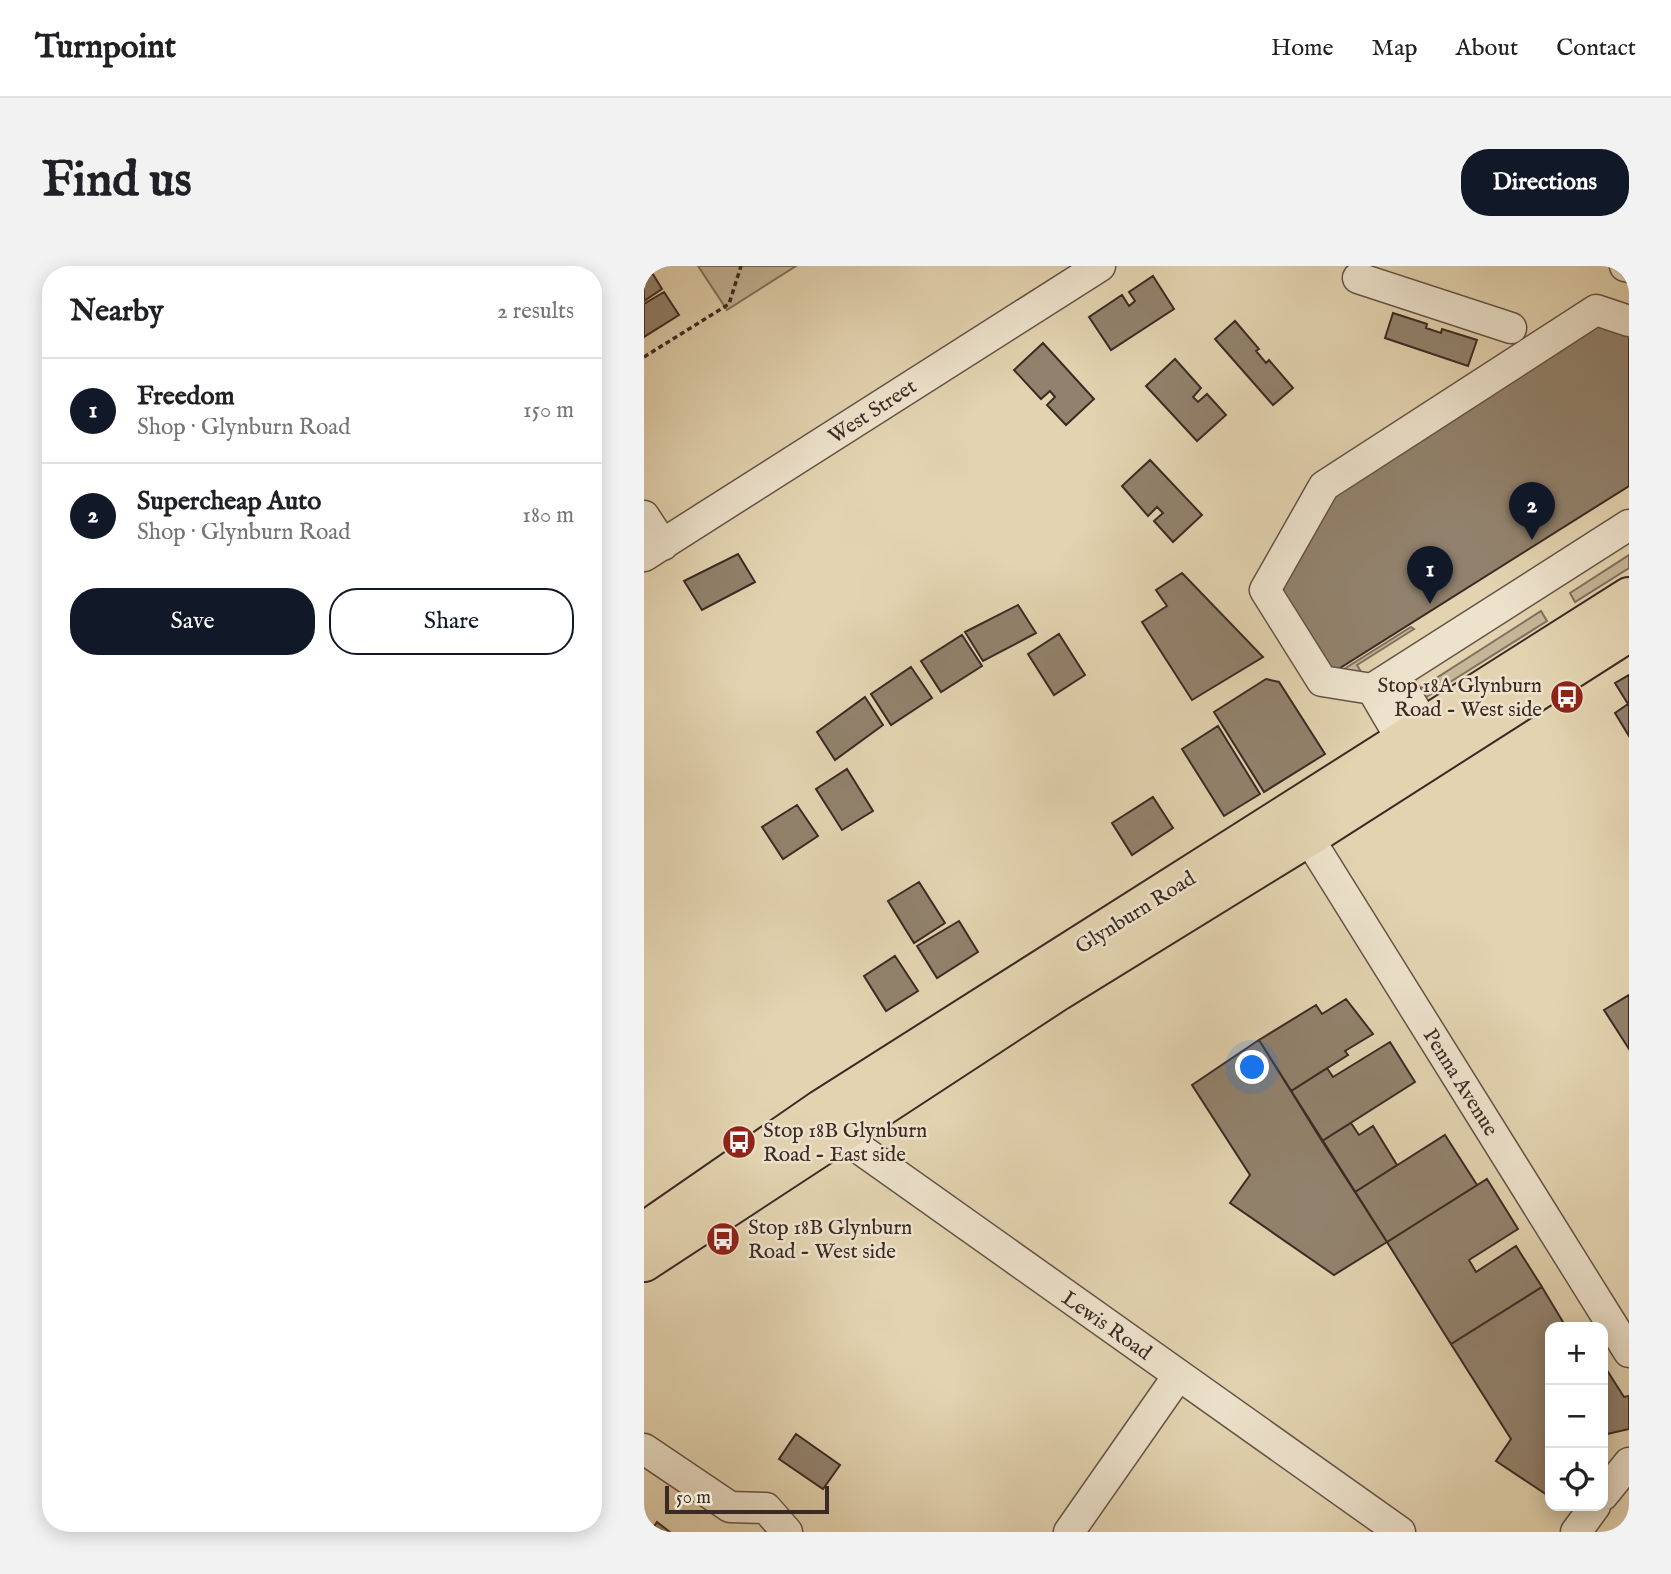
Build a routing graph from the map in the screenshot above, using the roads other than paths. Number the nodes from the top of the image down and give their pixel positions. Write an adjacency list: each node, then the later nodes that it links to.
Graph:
1 (1100, 266): 7 (street, West Street)
2 (1358, 278): 4 (street)
3 (1629, 321): 10 (street)
4 (1511, 328)
5 (644, 516): 7 (street)
6 (1629, 525): 10 (street)
7 (654, 550)
8 (1629, 597): 11 (main road, Glynburn Road)
9 (1629, 632): 12 (main road, Glynburn Road)
10 (1383, 682): 11 (street)
11 (1414, 734): 12 (main road, Glynburn Road)
12 (1300, 825): 13 (main road, Glynburn Road); 15 (street, Penna Avenue)
13 (831, 1122): 14 (main road, Glynburn Road); 16 (street, Lewis Road)
14 (651, 1235)
15 (1629, 1352)
16 (1178, 1376): 22 (street); 23 (street, Lewis Road)
17 (644, 1449): 21 (street)
18 (1629, 1463): 19 (street)
19 (1608, 1489)
20 (1591, 1511): 24 (street)
21 (787, 1532)
22 (1069, 1532)
23 (1400, 1532)
24 (1576, 1532)

